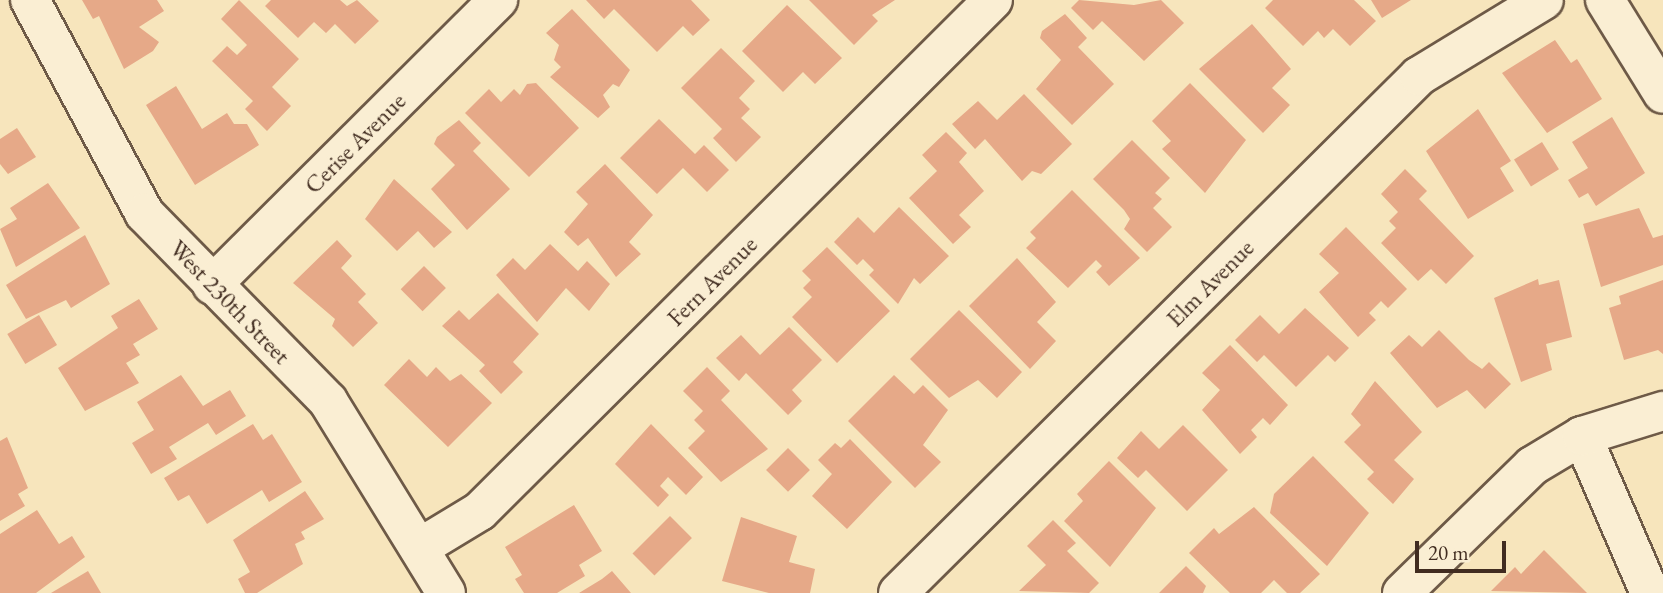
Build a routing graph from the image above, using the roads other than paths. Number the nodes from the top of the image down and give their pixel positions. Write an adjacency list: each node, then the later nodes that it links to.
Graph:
1 (30, 0): 7 (street, West 230th Street)
2 (498, 0): 7 (street, Cerise Avenue)
3 (993, 0): 10 (street, Fern Avenue)
4 (1544, 0): 12 (street, Elm Avenue)
5 (1605, 0): 6 (street)
6 (1663, 94)
7 (212, 285): 10 (street, West 230th Street)
8 (1663, 411): 9 (street)
9 (1582, 436): 13 (street); 14 (street)
10 (419, 548): 11 (street, West 230th Street)
11 (446, 593)
12 (898, 593)
13 (1402, 593)
14 (1650, 593)

